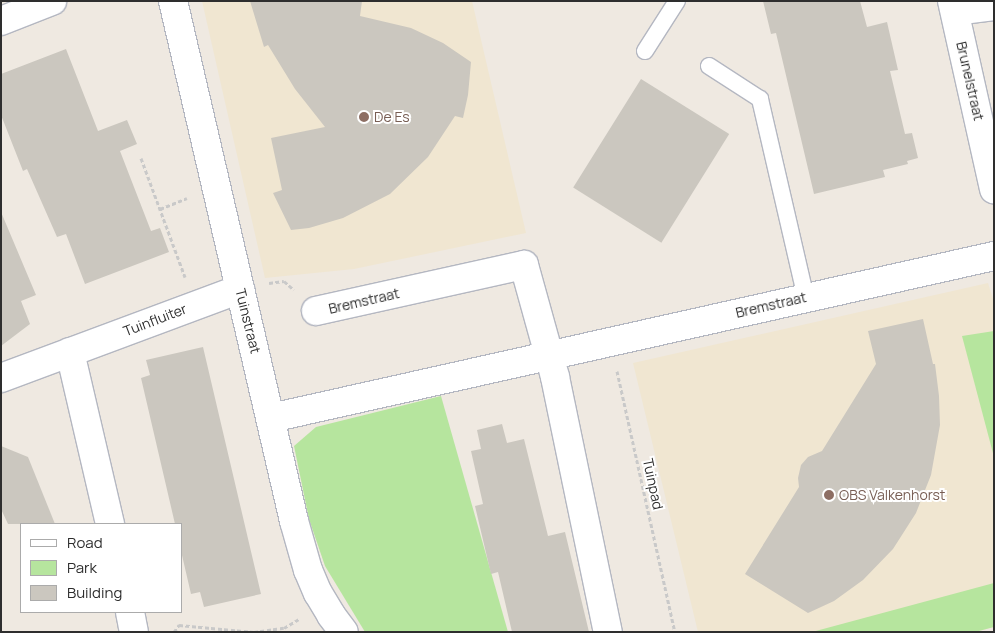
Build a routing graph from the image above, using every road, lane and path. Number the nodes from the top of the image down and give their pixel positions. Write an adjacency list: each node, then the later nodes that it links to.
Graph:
1 (52, 1): 6 (street)
2 (173, 1): 15 (street, Tuinstraat)
3 (677, 1): 7 (lane)
4 (994, 6): 5 (street)
5 (953, 7): 10 (street, Brunelstraat)
6 (1, 21)
7 (646, 51)
8 (709, 66): 16 (lane)
9 (141, 158): 12 (path)
10 (994, 189)
11 (190, 197): 12 (path)
12 (160, 209): 14 (path)
13 (994, 256): 16 (street, Bremstraat)
14 (187, 282)
15 (240, 289): 17 (path, Bremstraat); 19 (street, Tuinfluiter); 22 (street, Tuinstraat)
16 (806, 298): 18 (street, Bremstraat)
17 (316, 311): 20 (street, Bremstraat)
18 (610, 341): 20 (street, Bremstraat); 30 (path, Tuinpad)
19 (70, 352): 21 (street, Tuinfluiter); 23 (street)
20 (549, 356): 22 (street, Bremstraat); 29 (street, Bremstraat)
21 (1, 378)
22 (272, 418): 28 (street, Tuinstraat)
23 (110, 523)
24 (130, 613): 26 (street)
25 (300, 618): 27 (path)
26 (134, 632)
27 (174, 632)
28 (344, 632)
29 (608, 632)
30 (675, 632)

